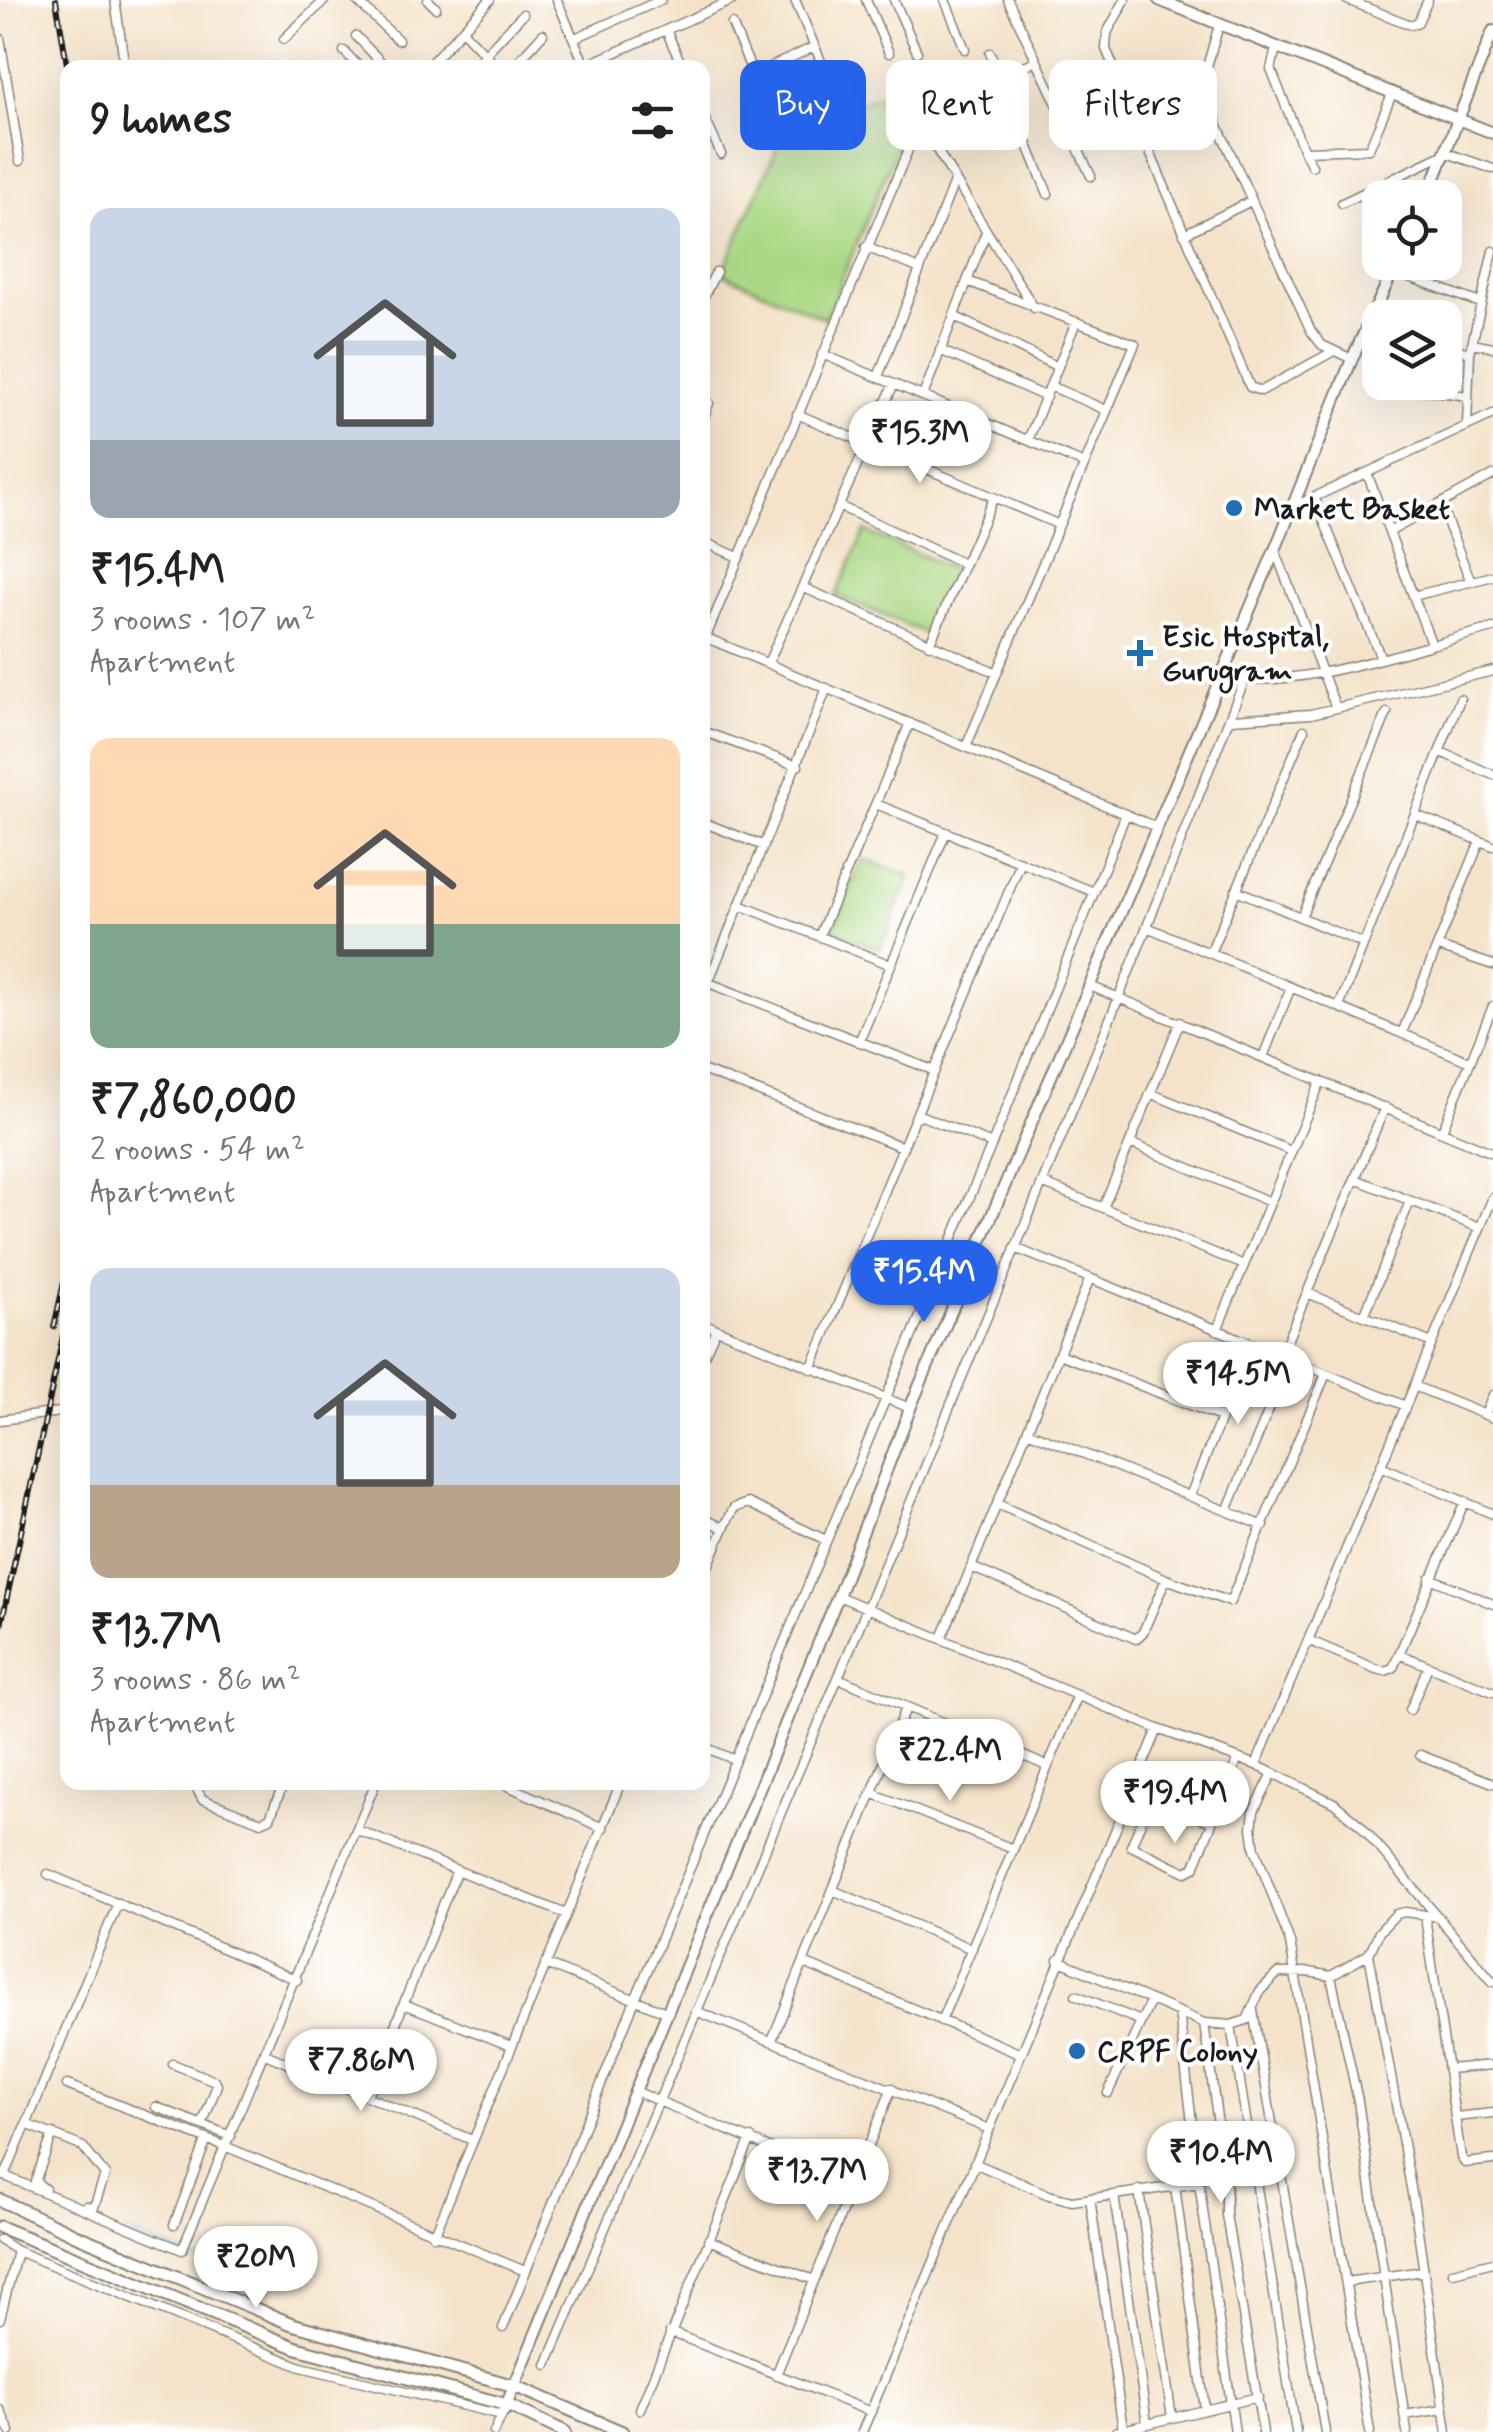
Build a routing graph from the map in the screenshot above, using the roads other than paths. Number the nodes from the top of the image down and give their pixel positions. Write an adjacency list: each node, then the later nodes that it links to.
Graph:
1 (115, 0): 39 (street)
2 (325, 0): 29 (street)
3 (356, 0): 30 (street)
4 (428, 0): 18 (street)
5 (490, 0): 23 (street)
6 (558, 0): 28 (street)
7 (662, 0): 28 (street)
8 (733, 0): 22 (street)
9 (795, 0): 31 (street)
10 (866, 0): 36 (street)
11 (894, 0): 35 (street)
12 (945, 0): 33 (street)
13 (1008, 0): 53 (street)
14 (1126, 0): 73 (street)
15 (1158, 0): 21 (street)
16 (1347, 0): 17 (street)
17 (1428, 0)
18 (436, 8)
19 (523, 14): 37 (street)
20 (732, 24): 49 (street)
21 (1219, 25): 32 (street); 70 (street)
22 (666, 30): 47 (street); 48 (street)
23 (462, 31): 37 (street); 42 (street)
24 (1493, 32): 56 (street)
25 (543, 34): 45 (street)
26 (356, 36): 41 (street)
27 (0, 38): 63 (street)
28 (575, 38): 46 (street)
29 (284, 39)
30 (398, 40)
31 (814, 47): 50 (street); 51 (street)
32 (1276, 48): 55 (street); 60 (street)
33 (965, 49)
34 (344, 51): 40 (street)
35 (917, 52)
36 (889, 53)
37 (485, 54): 43 (street); 44 (street)
38 (990, 54): 52 (street)
39 (124, 60)
40 (352, 60)
41 (379, 60)
42 (434, 60)
43 (479, 60)
44 (491, 60)
45 (519, 60)
46 (583, 60)
47 (601, 60)
48 (679, 60)
49 (748, 60)
50 (786, 60)
51 (820, 60)
52 (992, 60)
53 (1036, 61): 54 (street); 66 (street)
54 (1029, 64)
55 (1392, 94): 56 (street); 60 (street)
56 (1459, 118): 58 (street); 61 (street)
57 (710, 130): 62 (street)
58 (1493, 132)
59 (1029, 148): 69 (street)
60 (1304, 151): 64 (street)
61 (1447, 153): 65 (street); 67 (street); 71 (street)
62 (721, 154)
63 (20, 161)
64 (1312, 166)
65 (1493, 169)
66 (1091, 176)
67 (1434, 180)
68 (954, 182): 72 (street); 74 (street); 76 (street)
69 (1048, 194)
70 (1252, 201): 73 (street); 90 (street)
71 (1342, 204)
72 (986, 232): 80 (street); 83 (street)
73 (1184, 234): 90 (street)
74 (866, 247): 76 (street); 91 (street)
75 (1493, 250): 82 (street)
76 (920, 268): 94 (street)
77 (716, 272): 81 (street)
78 (1388, 280): 92 (street)
79 (1425, 280): 82 (street)
80 (967, 282): 83 (street); 84 (street)
81 (710, 284)
82 (1480, 303): 88 (street)
83 (1034, 308): 85 (street)
84 (954, 316): 89 (street); 93 (street)
85 (1076, 322): 93 (street); 101 (street)
86 (1493, 346): 88 (street)
87 (1462, 347): 88 (street)
88 (1471, 348): 99 (street)
89 (940, 350): 98 (street); 100 (street)
90 (1334, 351): 92 (street)
91 (822, 354): 94 (street); 102 (street)
92 (1352, 360): 114 (street)
93 (1058, 367): 96 (street)
94 (878, 377): 95 (street)
95 (894, 384): 98 (street); 106 (street)
96 (1050, 386): 100 (street); 101 (street)
97 (1462, 395): 99 (street)
98 (922, 396): 105 (street)
99 (1468, 396): 104 (street)
100 (1046, 397): 105 (street)
101 (1106, 410): 107 (street)
102 (797, 414): 106 (street); 119 (street)
103 (1493, 414): 104 (street)
104 (1467, 424): 108 (street)
105 (1028, 440): 107 (street)
106 (867, 444): 110 (street); 113 (street)
107 (1082, 463): 115 (street)
108 (1367, 473): 111 (street); 116 (street)
109 (1493, 475): 112 (street)
110 (994, 497): 115 (street); 120 (street)
111 (1314, 497): 114 (street); 130 (street)
112 (1440, 504): 116 (street); 122 (street)
113 (839, 506): 120 (street); 123 (street)
114 (1289, 508): 118 (street)
115 (1058, 524): 134 (street)
116 (1389, 532): 124 (street)
117 (710, 545): 119 (street)
118 (1275, 550): 132 (street); 135 (street)
119 (738, 557): 125 (street)
120 (964, 564): 129 (street)
121 (1493, 576): 122 (street)
122 (1471, 582): 124 (street)
123 (802, 588): 129 (street); 131 (street)
124 (1414, 596): 128 (street)
125 (710, 622)
126 (1493, 628): 128 (street)
127 (710, 639): 131 (street)
128 (1431, 643): 130 (street)
129 (929, 645): 134 (street)
130 (1381, 658): 132 (street)
131 (768, 663): 137 (street)
132 (1324, 671): 136 (street); 139 (street)
133 (1493, 671): 139 (street)
134 (996, 673): 145 (street)
135 (1218, 677): 136 (street); 153 (street)
136 (1244, 682): 141 (street)
137 (827, 688): 142 (street); 147 (street)
138 (1460, 699): 146 (street)
139 (1336, 708): 141 (street)
140 (1388, 712): 162 (street)
141 (1231, 719): 163 (street)
142 (910, 723): 145 (street); 149 (street)
143 (1304, 730): 159 (street)
144 (710, 734): 147 (street)
145 (966, 746): 150 (street)
146 (1441, 752): 148 (street); 151 (street)
147 (798, 766): 156 (street)
148 (1493, 775)
149 (876, 804): 154 (street); 164 (street)
150 (1126, 814): 153 (street); 160 (street)
151 (1416, 815): 155 (street); 165 (street)
152 (710, 825): 156 (street)
153 (1156, 827): 172 (street)
154 (946, 832): 158 (street); 168 (street)
155 (1480, 841): 157 (street); 166 (street)
156 (764, 846): 161 (street)
157 (1493, 846)
158 (1021, 862): 160 (street); 182 (street)
159 (1236, 890): 162 (street); 167 (street)
160 (1094, 892): 190 (street)
161 (740, 905): 164 (street); 170 (street)
162 (1301, 918): 165 (street)
163 (1146, 927): 167 (street); 174 (street)
164 (819, 936): 168 (street)
165 (1364, 944): 176 (street)
166 (1439, 947): 169 (street); 178 (street)
167 (1210, 953): 173 (street)
168 (891, 964): 179 (street)
169 (1493, 965)
170 (710, 978)
171 (710, 984): 179 (street)
172 (1090, 986): 174 (street); 220 (street)
173 (1292, 987): 176 (street); 180 (street)
174 (1118, 997): 177 (street); 195 (street)
175 (1493, 1006): 181 (street)
176 (1339, 1007): 178 (street)
177 (1180, 1022): 180 (street); 185 (street)
178 (1402, 1033): 181 (street)
179 (859, 1042): 182 (street)
180 (1263, 1057): 184 (street)
181 (1470, 1062): 188 (street)
182 (935, 1071): 187 (street)
183 (710, 1073): 191 (street)
184 (1320, 1081): 186 (street); 192 (street)
185 (1150, 1093): 189 (street); 192 (street)
186 (1385, 1108): 188 (street); 194 (street)
187 (917, 1114): 190 (street); 191 (street)
188 (1442, 1131): 193 (street)
189 (1130, 1143): 198 (street); 199 (street)
190 (992, 1144): 218 (street)
191 (904, 1147): 214 (street)
192 (1292, 1150): 198 (street)
193 (1493, 1152)
194 (1355, 1179): 197 (street); 204 (street)
195 (1042, 1184): 199 (street); 201 (street)
196 (1493, 1197): 200 (street)
197 (1410, 1201): 200 (street); 205 (street)
198 (1270, 1202): 202 (street)
199 (1102, 1208): 202 (street)
200 (1480, 1228): 211 (street)
201 (1015, 1248): 203 (street); 242 (street)
202 (1244, 1265): 208 (street)
203 (1090, 1278): 208 (street); 212 (street)
204 (1307, 1293): 205 (street); 213 (street)
205 (1364, 1316): 211 (street)
206 (710, 1326): 207 (street)
207 (716, 1329): 209 (street); 214 (street)
208 (1217, 1330): 210 (street)
209 (710, 1342)
210 (1251, 1344): 213 (street); 223 (street)
211 (1432, 1344): 216 (street)
212 (1059, 1354): 223 (street); 225 (street)
213 (1286, 1357): 215 (street); 230 (street)
214 (812, 1369): 218 (street)
215 (1326, 1374): 219 (street); 233 (street)
216 (1414, 1386): 219 (street); 222 (street)
217 (1493, 1395): 222 (street)
218 (884, 1397): 220 (street); 235 (street)
219 (1406, 1406): 226 (street)
220 (910, 1408): 240 (street)
221 (60, 1411): 224 (street)
222 (1489, 1417)
223 (1221, 1418): 227 (street)
224 (0, 1420)
225 (1027, 1431): 227 (street); 229 (street)
226 (1381, 1466): 228 (street); 244 (street)
227 (1190, 1496): 230 (street)
228 (1465, 1501): 231 (street); 238 (street)
229 (997, 1504): 237 (street); 239 (street)
230 (1227, 1511): 233 (street)
231 (1493, 1514)
232 (710, 1522): 234 (street)
233 (1264, 1526): 239 (street)
234 (724, 1528): 235 (street); 236 (street)
235 (826, 1540): 256 (street)
236 (710, 1562)
237 (971, 1567): 239 (street); 243 (street)
238 (1430, 1578): 241 (street); 245 (street)
239 (1166, 1579)
240 (838, 1596): 242 (street); 294 (street)
241 (1493, 1604)
242 (867, 1607): 243 (street); 247 (street)
243 (942, 1638): 249 (street)
244 (1308, 1640): 245 (street); 257 (street)
245 (1398, 1654): 246 (street)
246 (1428, 1666): 248 (street); 251 (street)
247 (838, 1678): 250 (street); 293 (street)
248 (1493, 1692)
249 (1078, 1695): 252 (street); 258 (street)
250 (906, 1708): 258 (street); 266 (street)
251 (1410, 1710)
252 (1158, 1729): 255 (street); 270 (street)
253 (710, 1749): 256 (street)
254 (1420, 1755): 260 (street)
255 (1238, 1758): 257 (street); 267 (street)
256 (735, 1760): 290 (street)
257 (1256, 1765): 259 (street)
258 (1047, 1766): 272 (street)
259 (1272, 1775): 279 (street); 285 (street)
260 (1493, 1783)
261 (198, 1790): 262 (street)
262 (281, 1790)
263 (373, 1790): 269 (street)
264 (528, 1790): 268 (street)
265 (618, 1790): 268 (street)
266 (874, 1794): 272 (street); 275 (street)
267 (1212, 1822): 271 (street); 271 (street)
268 (603, 1828): 277 (street)
269 (357, 1830): 273 (street); 287 (street)
270 (1111, 1838): 271 (street); 282 (street)
271 (1131, 1846)
272 (1013, 1849): 280 (street)
273 (456, 1870): 277 (street); 292 (street)
274 (48, 1874): 276 (street)
275 (835, 1891): 280 (street); 283 (street)
276 (118, 1902): 287 (street); 317 (street)
277 (566, 1914): 284 (street)
278 (1425, 1917): 279 (street); 281 (street); 307 (street)
279 (1439, 1917): 288 (street)
280 (972, 1949): 298 (street)
281 (1369, 1954): 286 (street); 344 (street)
282 (1058, 1960): 291 (street); 303 (street)
283 (804, 1963): 298 (street); 301 (street)
284 (545, 1964): 290 (street); 302 (street)
285 (1295, 1971): 286 (street); 296 (street); 348 (street)
286 (1331, 1976): 346 (street)
287 (297, 1980): 304 (street)
288 (1493, 1982)
289 (1076, 1996): 297 (street)
290 (635, 2000): 294 (street); 343 (street)
291 (1151, 2000): 295 (street); 297 (street)
292 (404, 2004): 302 (street); 312 (street)
293 (696, 2011): 301 (street); 313 (street)
294 (666, 2012): 310 (street)
295 (1178, 2012): 299 (street); 329 (street)
296 (1253, 2012): 300 (street); 376 (street)
297 (1141, 2021): 311 (street)
298 (941, 2022): 303 (street)
299 (1204, 2023): 300 (street); 355 (street)
300 (1232, 2025): 375 (street)
301 (772, 2040): 309 (street)
302 (511, 2046): 324 (street)
303 (1019, 2052): 319 (street)
304 (265, 2054): 312 (street); 321 (street)
305 (173, 2064): 318 (street)
306 (1493, 2065): 307 (street)
307 (1448, 2069): 316 (street)
308 (67, 2085): 323 (street)
309 (892, 2088): 319 (street); 330 (street)
310 (636, 2091): 313 (street); 354 (street)
311 (1108, 2093)
312 (367, 2096): 324 (street)
313 (660, 2101): 322 (street); 352 (street)
314 (156, 2107): 318 (street)
315 (1493, 2114): 316 (street)
316 (1456, 2118): 326 (street)
317 (26, 2124): 320 (street); 328 (street)
318 (202, 2125): 321 (street)
319 (989, 2129): 327 (street)
320 (53, 2134): 320 (street)
321 (231, 2136): 325 (street)
322 (751, 2138): 330 (street); 340 (street)
323 (207, 2139): 325 (street); 336 (street)
324 (472, 2140): 338 (street)
325 (227, 2146): 328 (street); 338 (street)
326 (1493, 2160)
327 (974, 2163): 334 (street); 362 (street)
328 (2, 2175)
329 (1199, 2183): 331 (street); 356 (street)
330 (854, 2184): 347 (street)
331 (1174, 2186): 332 (street); 361 (street)
332 (1139, 2190): 333 (street); 364 (street)
333 (1114, 2194): 334 (street); 366 (street)
334 (1090, 2198): 367 (street)
335 (0, 2200): 354 (main road)
336 (174, 2225)
337 (0, 2227): 360 (main road)
338 (434, 2236): 343 (street)
339 (0, 2240): 341 (street)
340 (708, 2240): 347 (street); 351 (street)
341 (17, 2251): 349 (street); 360 (street)
342 (1493, 2262): 345 (street)
343 (525, 2271): 350 (street)
344 (1424, 2271): 346 (street); 357 (street)
345 (1453, 2272)
346 (1384, 2277): 348 (street); 363 (street)
347 (814, 2280): 353 (street)
348 (1346, 2282): 377 (street)
349 (0, 2319)
350 (503, 2328)
351 (670, 2332): 353 (street); 358 (street)
352 (547, 2365)
353 (776, 2374): 362 (street)
354 (515, 2386): 360 (street); 371 (main road)
355 (1258, 2397): 356 (street); 374 (street)
356 (1231, 2404): 361 (street); 373 (street)
357 (1444, 2408): 363 (street); 379 (street)
358 (640, 2409)
359 (0, 2410): 365 (street)
360 (505, 2410): 369 (street); 370 (main road)
361 (1205, 2410): 364 (street)
362 (871, 2412): 372 (street)
363 (1404, 2415): 378 (street)
364 (1172, 2418): 366 (street)
365 (2, 2420): 368 (street)
366 (1147, 2424): 367 (street)
367 (1119, 2431)
368 (10, 2432)
369 (494, 2432)
370 (565, 2432)
371 (622, 2432)
372 (862, 2432)
373 (1235, 2432)
374 (1262, 2432)
375 (1296, 2432)
376 (1326, 2432)
377 (1370, 2432)
378 (1406, 2432)
379 (1448, 2432)

